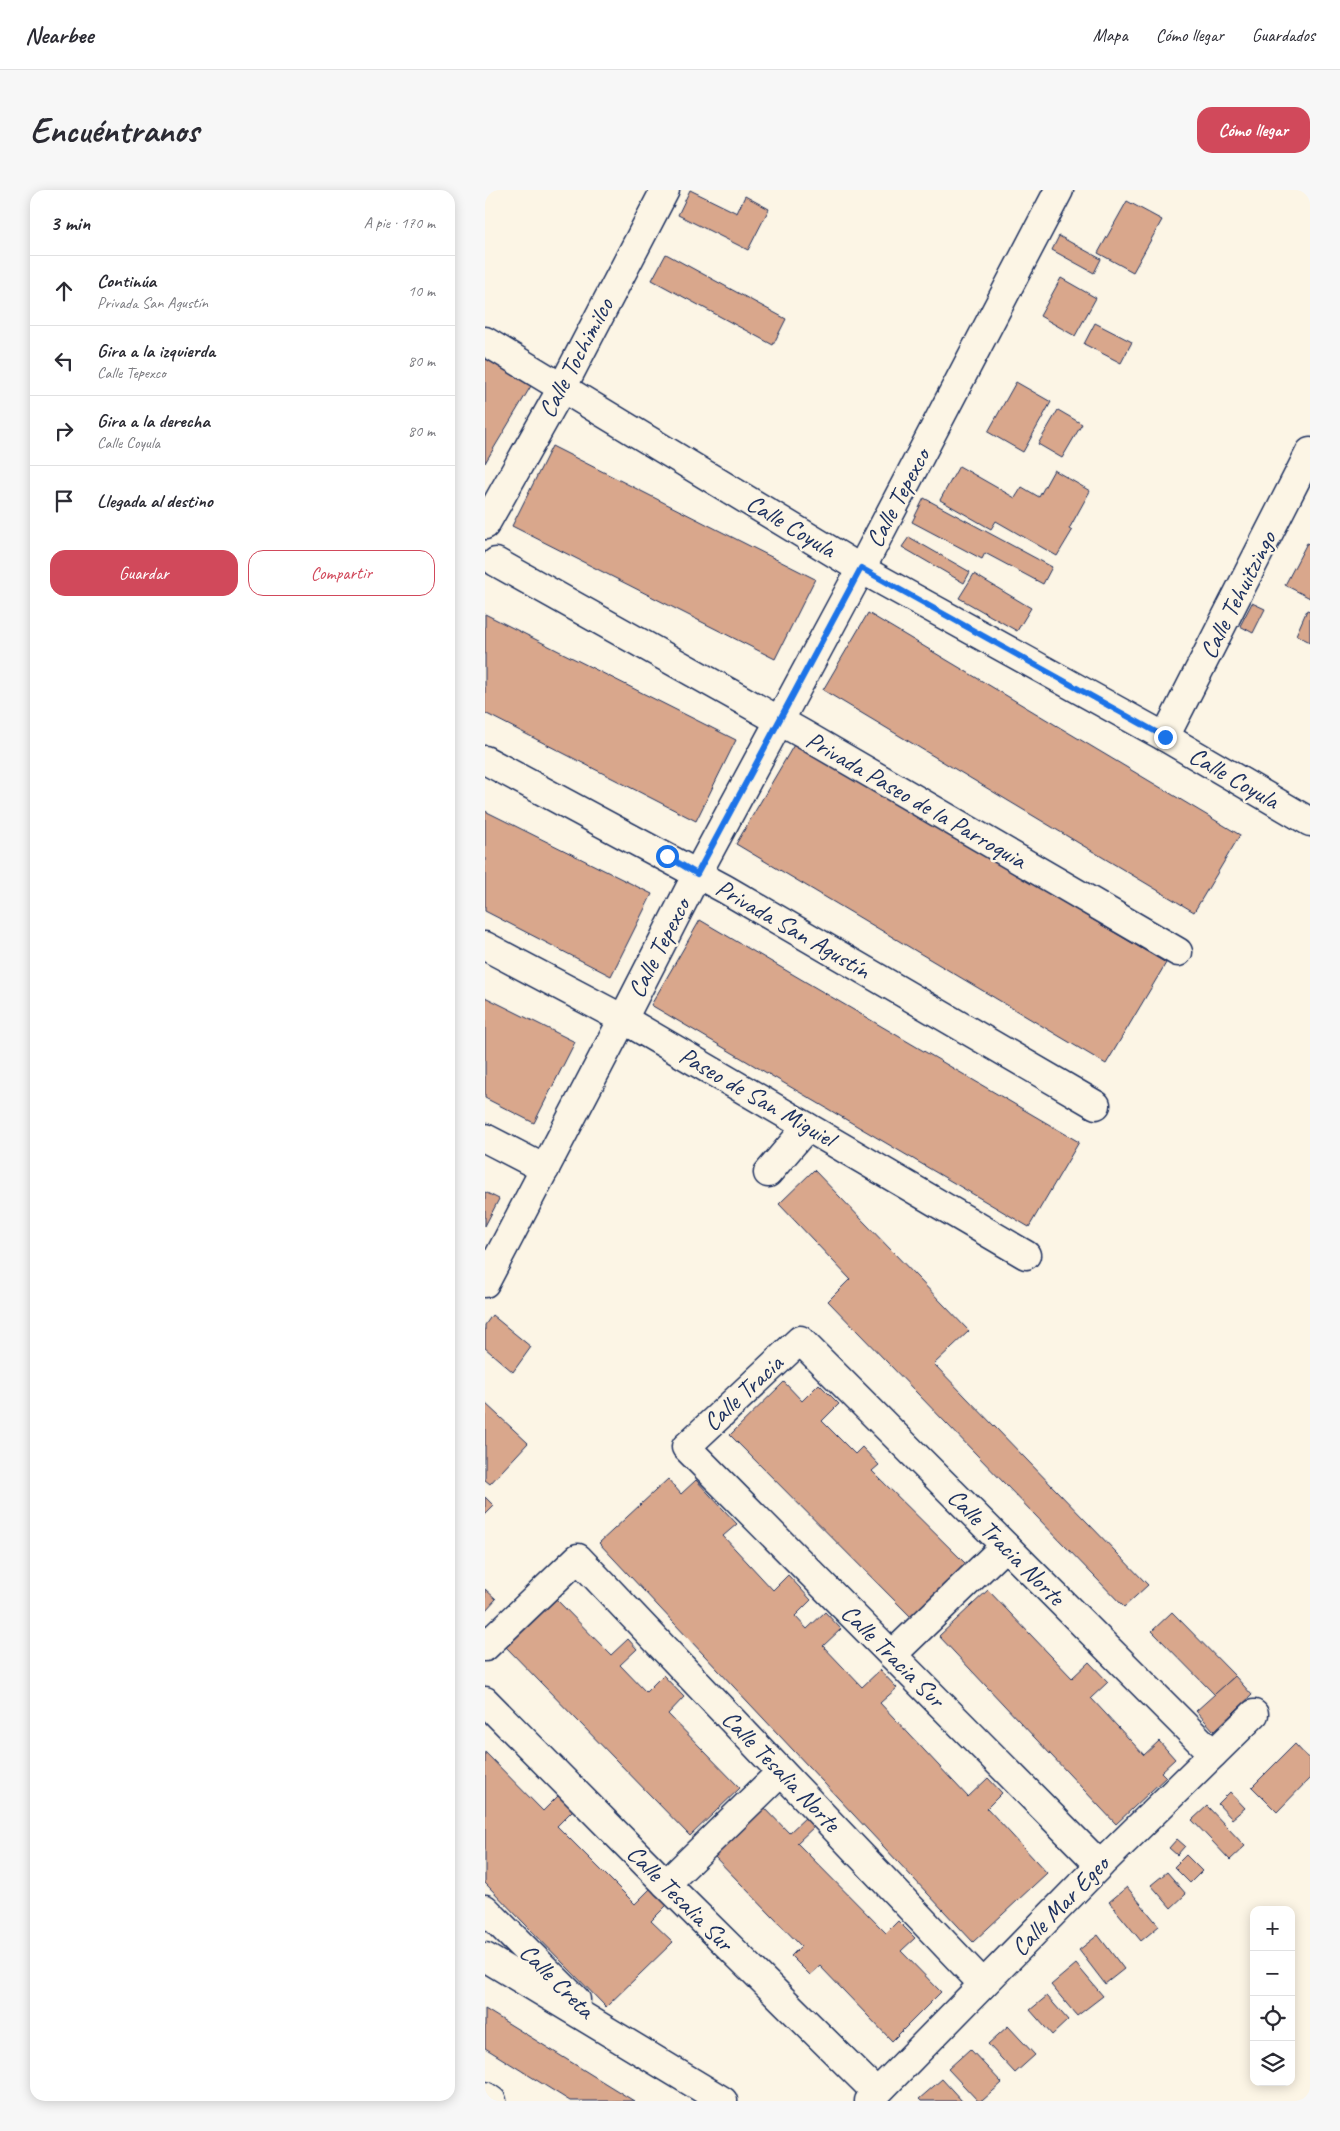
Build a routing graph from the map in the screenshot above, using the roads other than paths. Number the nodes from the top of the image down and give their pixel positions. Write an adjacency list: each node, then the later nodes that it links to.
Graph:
1 (665, 190): 4 (street, Calle Tochimilco)
2 (1059, 190): 8 (street, Calle Tepexco)
3 (485, 341): 4 (street, Calle Coyula)
4 (562, 388): 6 (street, Calle Tochimilco); 8 (street, Calle Coyula)
5 (1310, 452): 10 (street, Calle Tehuitzingo)
6 (485, 525)
7 (496, 562): 9 (street, Privada Paseo de la Parroquia)
8 (861, 568): 9 (street, Calle Tepexco); 10 (street, Calle Coyula)
9 (779, 722): 13 (street, Calle Tepexco); 15 (street, Privada Paseo de la Parroquia)
10 (1165, 737): 12 (street, Calle Coyula)
11 (485, 760): 13 (street, Privada San Agustín)
12 (1310, 822)
13 (697, 874): 16 (street, Calle Tepexco); 17 (street, Privada San Agustín)
14 (485, 946): 16 (street, Paseo de San Miguiel)
15 (1178, 952)
16 (623, 1019): 18 (street, Paseo de San Miguiel); 20 (street, Calle Tepexco)
17 (1096, 1105)
18 (807, 1127): 21 (street); 22 (street, Paseo de San Miguiel)
19 (485, 1138): 20 (street)
20 (545, 1169): 23 (street, Calle Tepexco)
21 (768, 1173)
22 (1027, 1255)
23 (485, 1283)
24 (800, 1340): 25 (street, Calle Tracia); 26 (street, Calle Tracia Norte)
25 (686, 1447): 28 (street, Calle Tracia Sur)
26 (1005, 1546): 28 (street); 31 (street, Calle Tracia Norte)
27 (485, 1647): 32 (street, Calle Tesalia Norte)
28 (892, 1655): 33 (street, Calle Tracia Sur)
29 (485, 1702): 34 (street, Calle Tesalia Sur)
30 (1254, 1714): 31 (street, Calle Mar Egeo)
31 (1213, 1754): 33 (street, Calle Mar Egeo)
32 (781, 1772): 34 (street); 37 (street, Calle Tesalia Norte)
33 (1100, 1865): 37 (street, Calle Mar Egeo)
34 (666, 1884): 40 (street, Calle Tesalia Sur)
35 (485, 1909): 38 (street, Calle Creta)
36 (485, 1957): 38 (street, Calle Creta)
37 (983, 1984): 40 (street, Calle Mar Egeo)
38 (608, 2032): 42 (street, Calle Creta)
39 (485, 2096): 41 (street)
40 (873, 2097)
41 (493, 2101)
42 (723, 2101)

